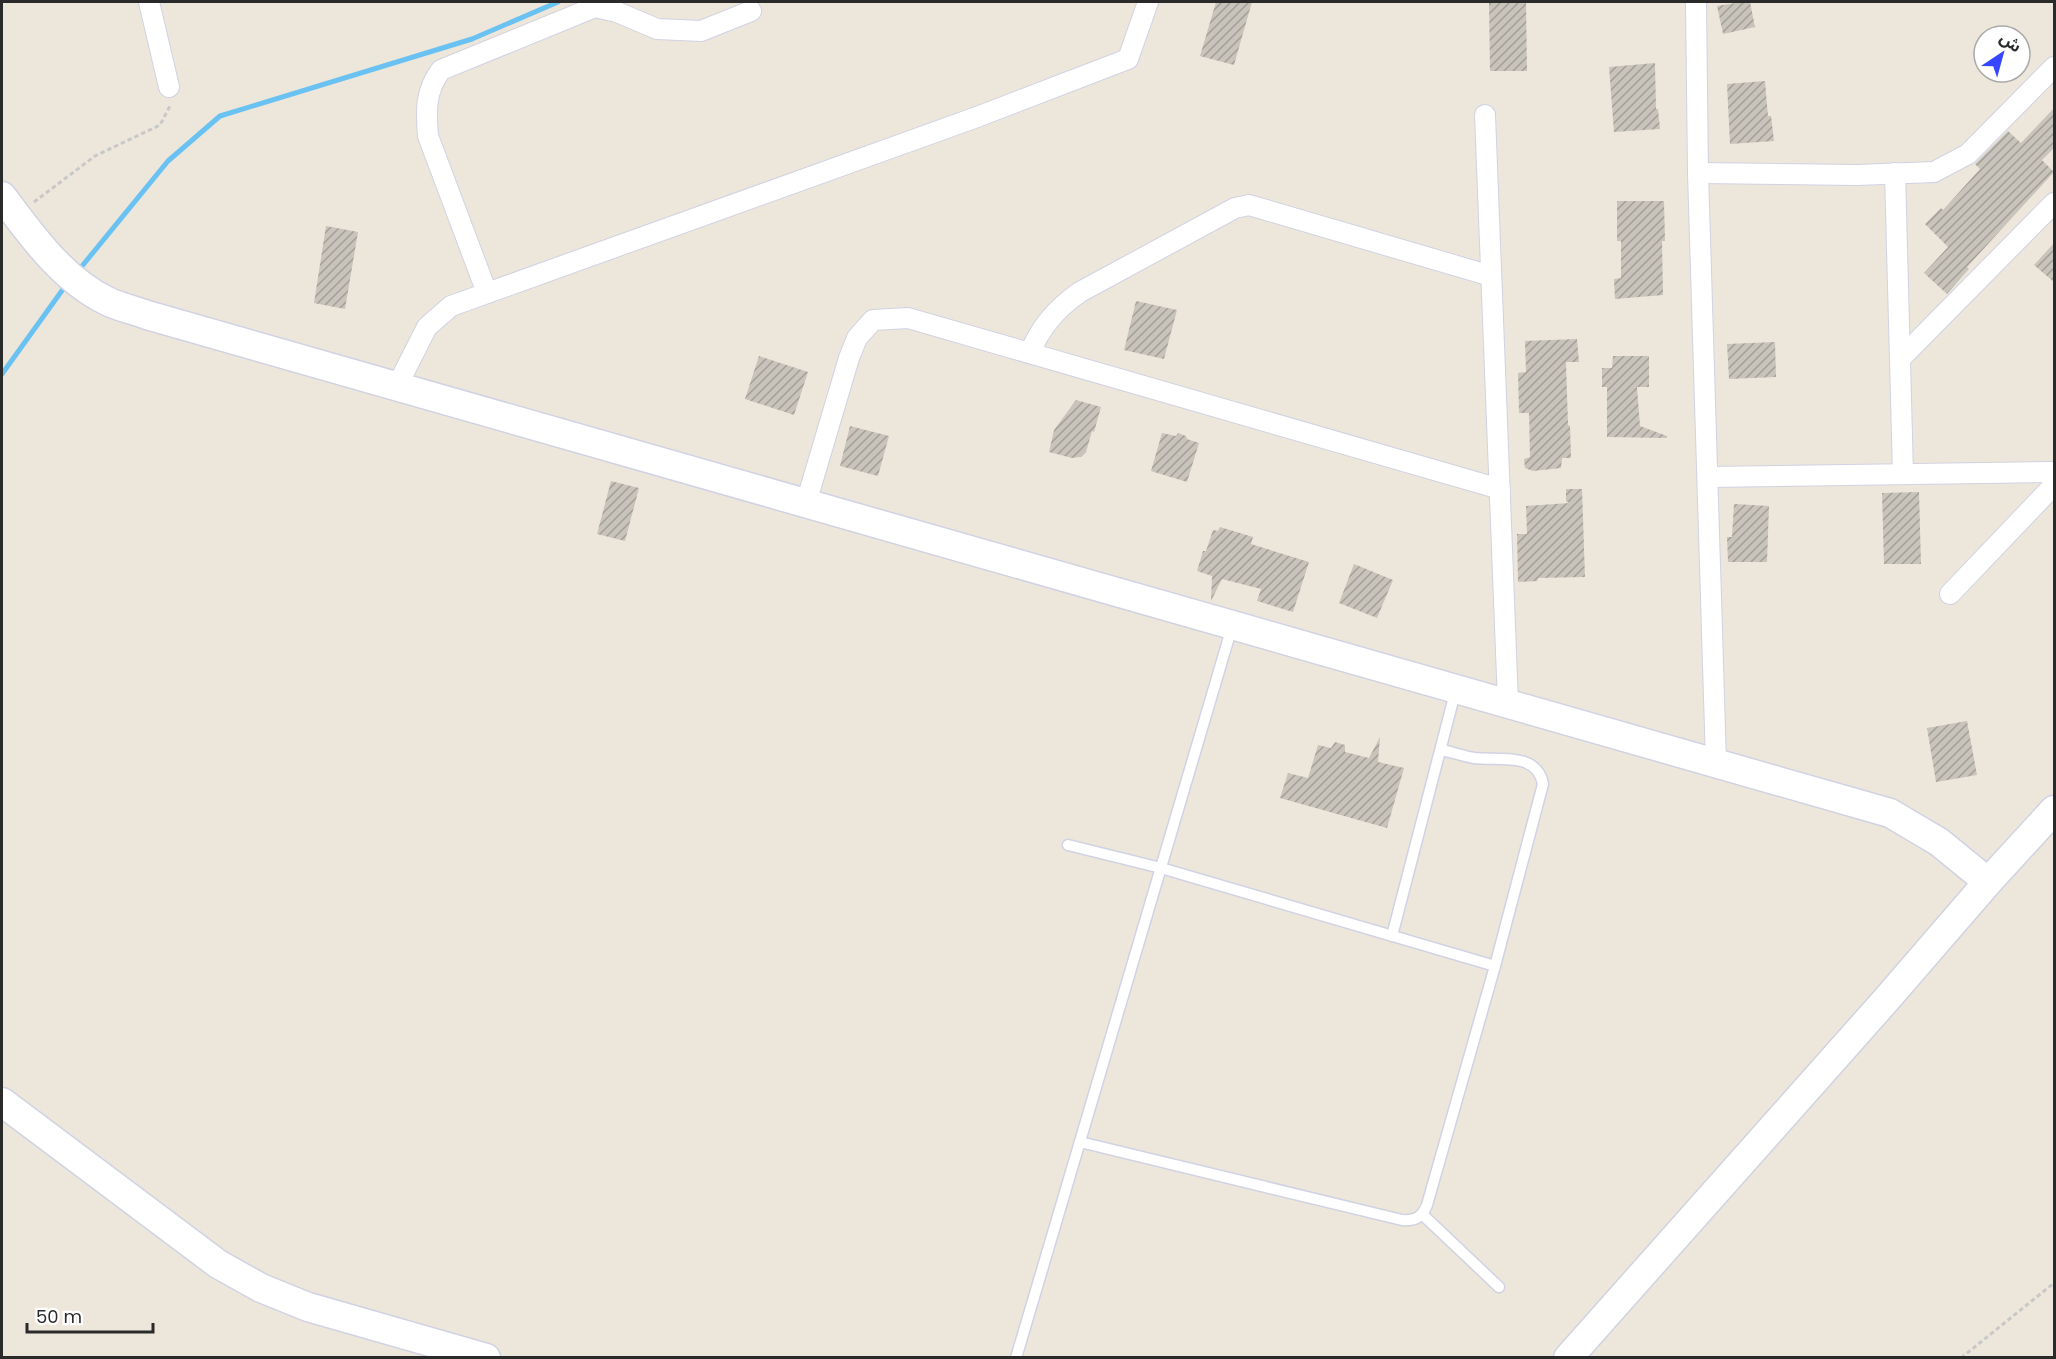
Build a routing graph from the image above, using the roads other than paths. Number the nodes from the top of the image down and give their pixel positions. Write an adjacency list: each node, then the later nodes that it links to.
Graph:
1 (149, 2): 6 (street)
2 (1148, 2): 13 (street)
3 (1696, 2): 8 (street)
4 (751, 11): 13 (street)
5 (2055, 67): 9 (street)
6 (169, 87)
7 (1485, 115): 12 (street)
8 (1698, 173): 9 (street); 19 (street)
9 (1895, 173): 15 (street)
10 (2055, 203): 15 (street)
11 (9, 206): 16 (street)
12 (1491, 276): 14 (street); 21 (street)
13 (487, 293): 16 (street)
14 (1030, 353): 21 (street); 22 (street)
15 (1900, 359): 18 (street)
16 (397, 386): 22 (street)
17 (2055, 472): 18 (street)
18 (1903, 474): 19 (street)
19 (1708, 477): 28 (street)
20 (2055, 485): 23 (street)
21 (1500, 489): 26 (street)
22 (806, 502): 24 (street)
23 (1950, 594)
24 (1233, 624): 25 (street); 31 (lane)
25 (1456, 688): 26 (street); 27 (lane)
26 (1508, 703): 28 (street)
27 (1441, 750): 33 (lane); 34 (lane)
28 (1716, 762): 32 (street)
29 (2055, 810): 32 (street)
30 (1068, 845): 31 (lane)
31 (1161, 868): 33 (lane); 36 (lane)
32 (1988, 882): 41 (street)
33 (1392, 936): 34 (lane)
34 (1495, 966): 37 (lane)
35 (2, 1102): 39 (street)
36 (1080, 1142): 37 (lane); 40 (lane)
37 (1422, 1215): 38 (lane)
38 (1500, 1287)
39 (486, 1358)
40 (1016, 1358)
41 (1568, 1358)

